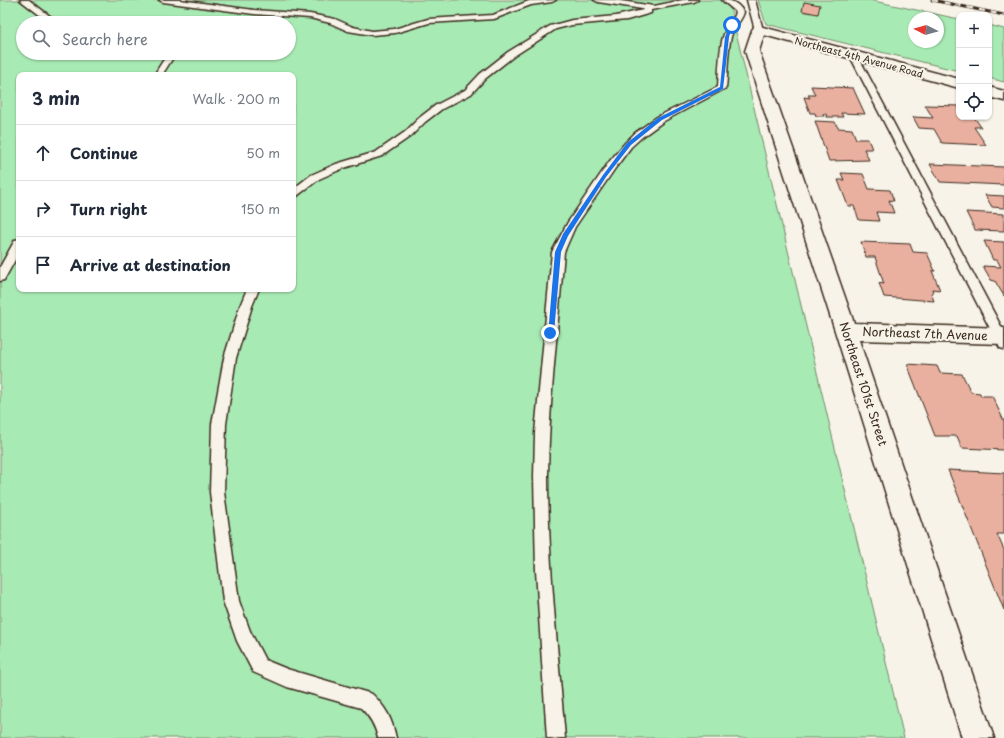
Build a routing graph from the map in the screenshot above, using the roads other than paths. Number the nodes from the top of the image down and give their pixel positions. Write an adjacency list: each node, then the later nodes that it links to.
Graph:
1 (24, 0): 9 (lane)
2 (163, 0): 3 (lane)
3 (552, 0)
4 (598, 0): 8 (lane)
5 (694, 0): 8 (lane)
6 (726, 0): 24 (lane)
7 (751, 0): 10 (lane)
8 (645, 7): 17 (lane)
9 (46, 16)
10 (759, 30): 11 (street, Northeast 4th Avenue Road); 21 (street, Northeast 101st Street)
11 (854, 56): 14 (street, Northeast 4th Avenue Road); 22 (lane)
12 (168, 60): 13 (lane)
13 (160, 72)
14 (956, 83)
15 (992, 93): 16 (street)
16 (1004, 96)
17 (296, 192)
18 (16, 248): 19 (lane)
19 (0, 277)
20 (252, 292): 23 (lane)
21 (846, 330): 22 (street, Northeast 7th Avenue); 25 (street, Northeast 101st Street)
22 (1003, 339)
23 (387, 738)
24 (556, 738)
25 (978, 738)

